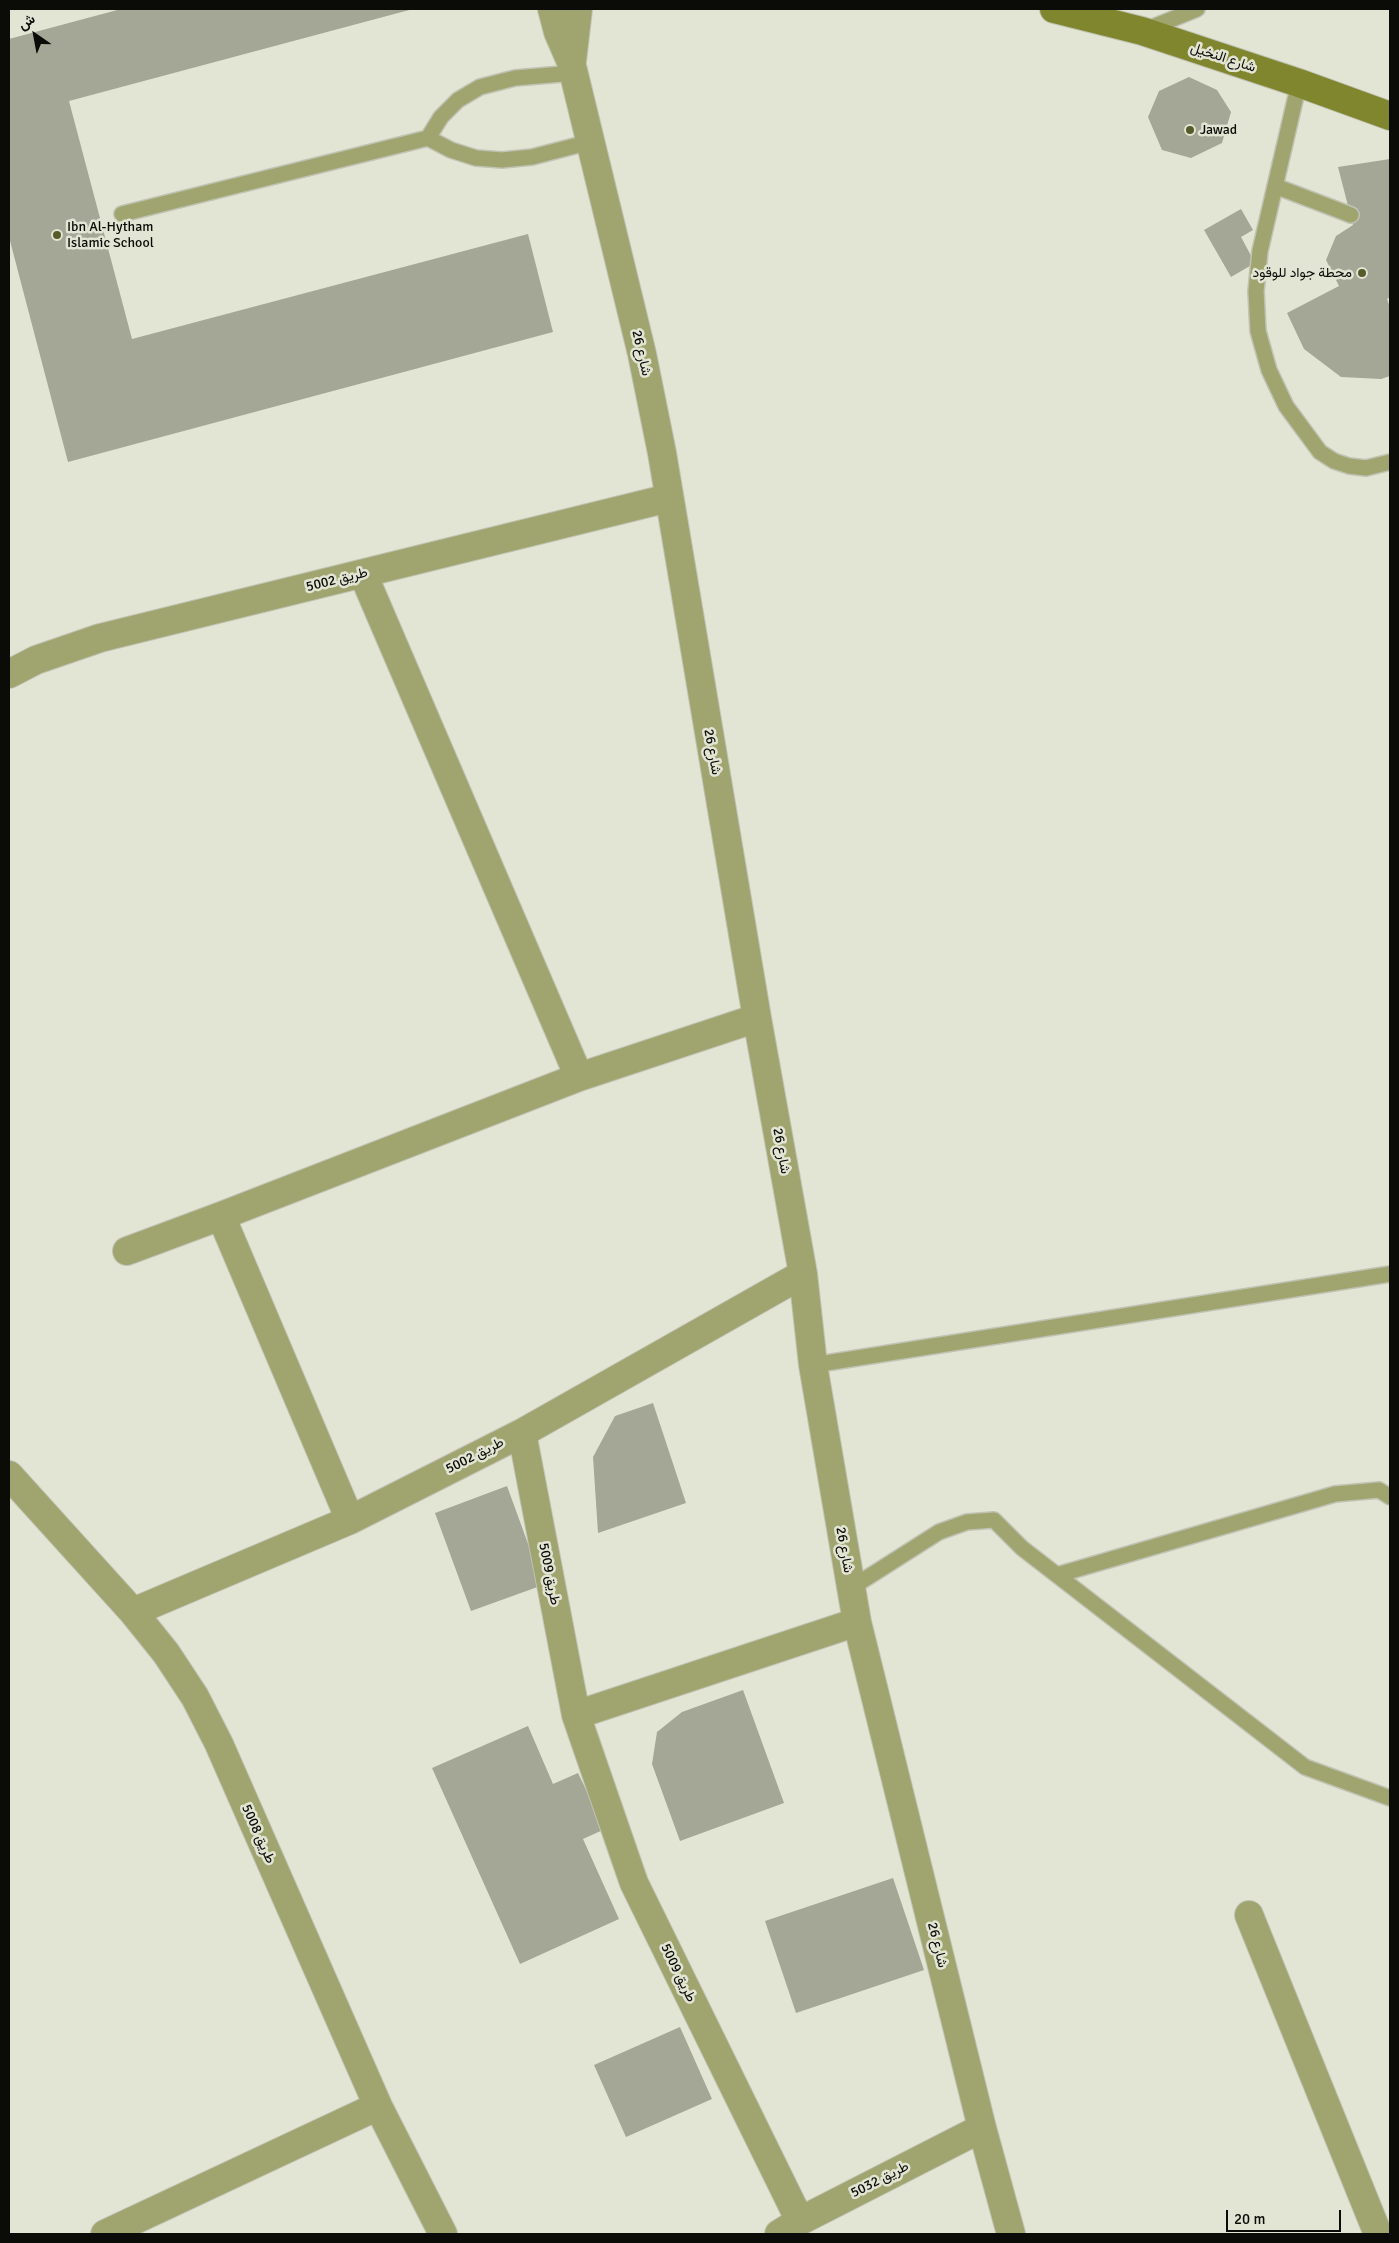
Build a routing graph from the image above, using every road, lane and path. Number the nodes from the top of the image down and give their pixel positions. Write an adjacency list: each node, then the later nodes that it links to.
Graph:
1 (552, 9): 6 (street, شارع 26)
2 (578, 9): 6 (street, شارع 26)
3 (1054, 9): 5 (street, شارع النخيل)
4 (1197, 9): 5 (lane)
5 (1142, 31): 7 (street, شارع النخيل)
6 (572, 68): 9 (lane); 10 (street, شارع 26)
7 (1299, 83): 8 (street, شارع النخيل); 11 (lane)
8 (1390, 116)
9 (428, 138): 10 (lane); 12 (lane)
10 (590, 142): 15 (street, شارع 26)
11 (1276, 186): 13 (lane); 14 (lane)
12 (122, 214)
13 (1351, 215)
14 (1390, 462)
15 (669, 498): 16 (street, طريق 5002); 18 (street, شارع 26)
16 (363, 574): 17 (street, طريق 5002); 19 (street)
17 (9, 674)
18 (758, 1018): 19 (street); 22 (street, شارع 26)
19 (579, 1077): 20 (street)
20 (221, 1216): 21 (street); 28 (street)
21 (127, 1251)
22 (804, 1274): 24 (street, شارع 26); 25 (street, طريق 5002)
23 (1390, 1274): 24 (lane)
24 (813, 1365): 30 (street, شارع 26)
25 (522, 1433): 28 (street, طريق 5002); 33 (street, طريق 5009)
26 (9, 1475): 31 (street, طريق 5008)
27 (1390, 1497): 29 (lane)
28 (350, 1520): 31 (street, طريق 5002)
29 (1057, 1575): 30 (lane); 34 (lane)
30 (851, 1588): 32 (street, شارع 26)
31 (133, 1612): 36 (street, طريق 5008)
32 (857, 1622): 33 (street); 37 (street, شارع 26)
33 (576, 1715): 38 (street, طريق 5009)
34 (1390, 1798)
35 (1248, 1915): 42 (street)
36 (378, 2106): 39 (street); 40 (street, طريق 5008)
37 (982, 2128): 38 (street, طريق 5032); 41 (street, شارع 26)
38 (789, 2228)
39 (105, 2234)
40 (443, 2234)
41 (1011, 2234)
42 (1378, 2234)

